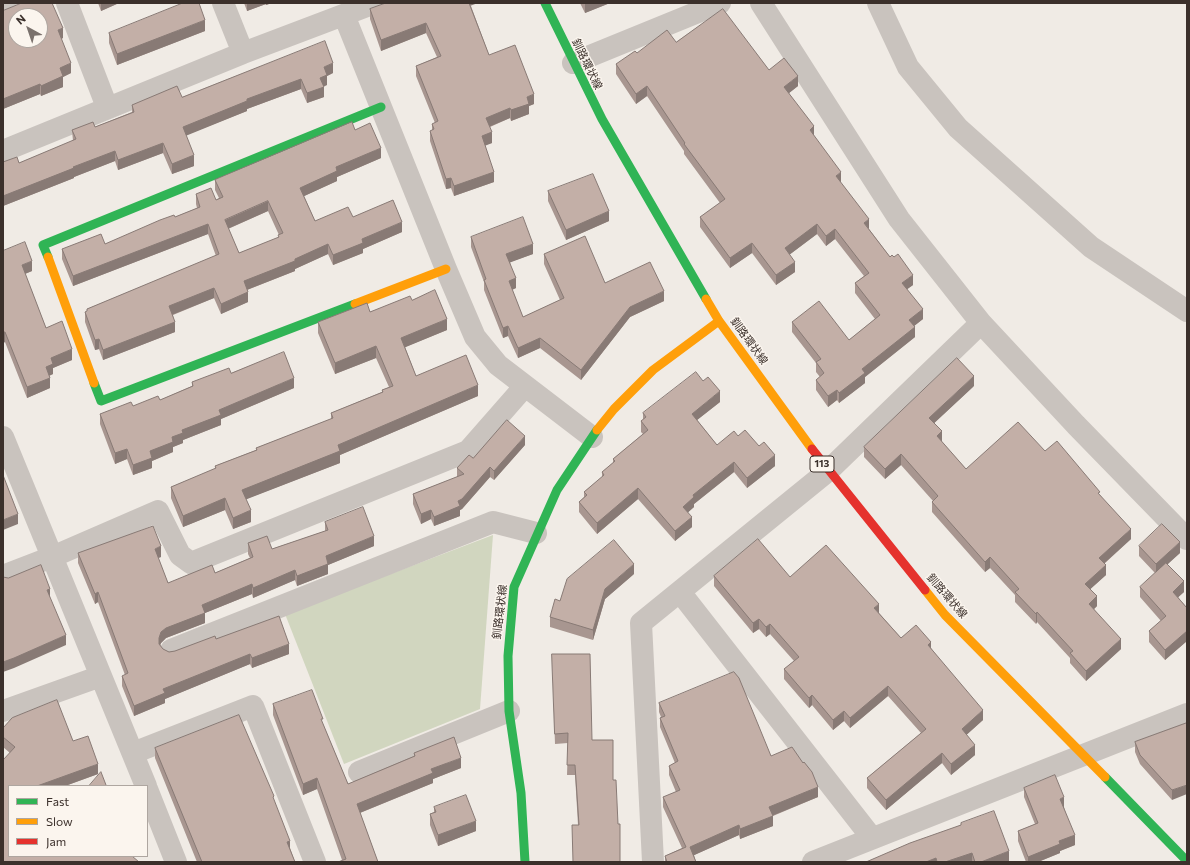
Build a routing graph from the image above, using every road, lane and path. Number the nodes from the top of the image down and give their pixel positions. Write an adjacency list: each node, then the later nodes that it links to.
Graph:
1 (6, 3): 9 (street)
2 (68, 3): 13 (street)
3 (223, 3): 11 (street)
4 (376, 3): 10 (street)
5 (545, 3): 12 (street, 釧路環状線 / 113)
6 (720, 3): 12 (street)
7 (761, 3): 19 (street)
8 (878, 3): 17 (street)
9 (3, 4)
10 (344, 16): 11 (street); 14 (street)
11 (242, 53): 13 (street)
12 (573, 63): 18 (street, 釧路環状線 / 113)
13 (107, 107): 15 (street)
14 (381, 107): 16 (street); 16 (street)
15 (3, 151)
16 (446, 269): 20 (street)
17 (1187, 311)
18 (719, 321): 21 (street, 釧路環状線); 23 (street, 釧路環状線 / 113)
19 (981, 322): 23 (street); 25 (street)
20 (525, 386): 21 (street); 26 (street)
21 (592, 437): 24 (street, 釧路環状線)
22 (3, 438): 26 (street)
23 (828, 471): 28 (street); 35 (street, 釧路環状線 / 113)
24 (536, 533): 29 (street); 31 (street, 釧路環状線)
25 (1187, 539)
26 (52, 557): 27 (street); 30 (street)
27 (3, 576)
28 (680, 592): 39 (street); 44 (street)
29 (171, 650)
30 (101, 676): 32 (street); 34 (street)
31 (508, 711): 36 (street); 43 (street, 釧路環状線)
32 (3, 712)
33 (1187, 714): 35 (street)
34 (133, 753): 37 (street); 42 (street)
35 (1084, 754): 39 (street); 40 (street, 釧路環状線 / 113)
36 (359, 772)
37 (146, 785)
38 (148, 792): 41 (street)
39 (872, 838): 45 (street)
40 (1187, 861)
41 (176, 862)
42 (316, 862)
43 (525, 862)
44 (652, 862)
45 (813, 862)

